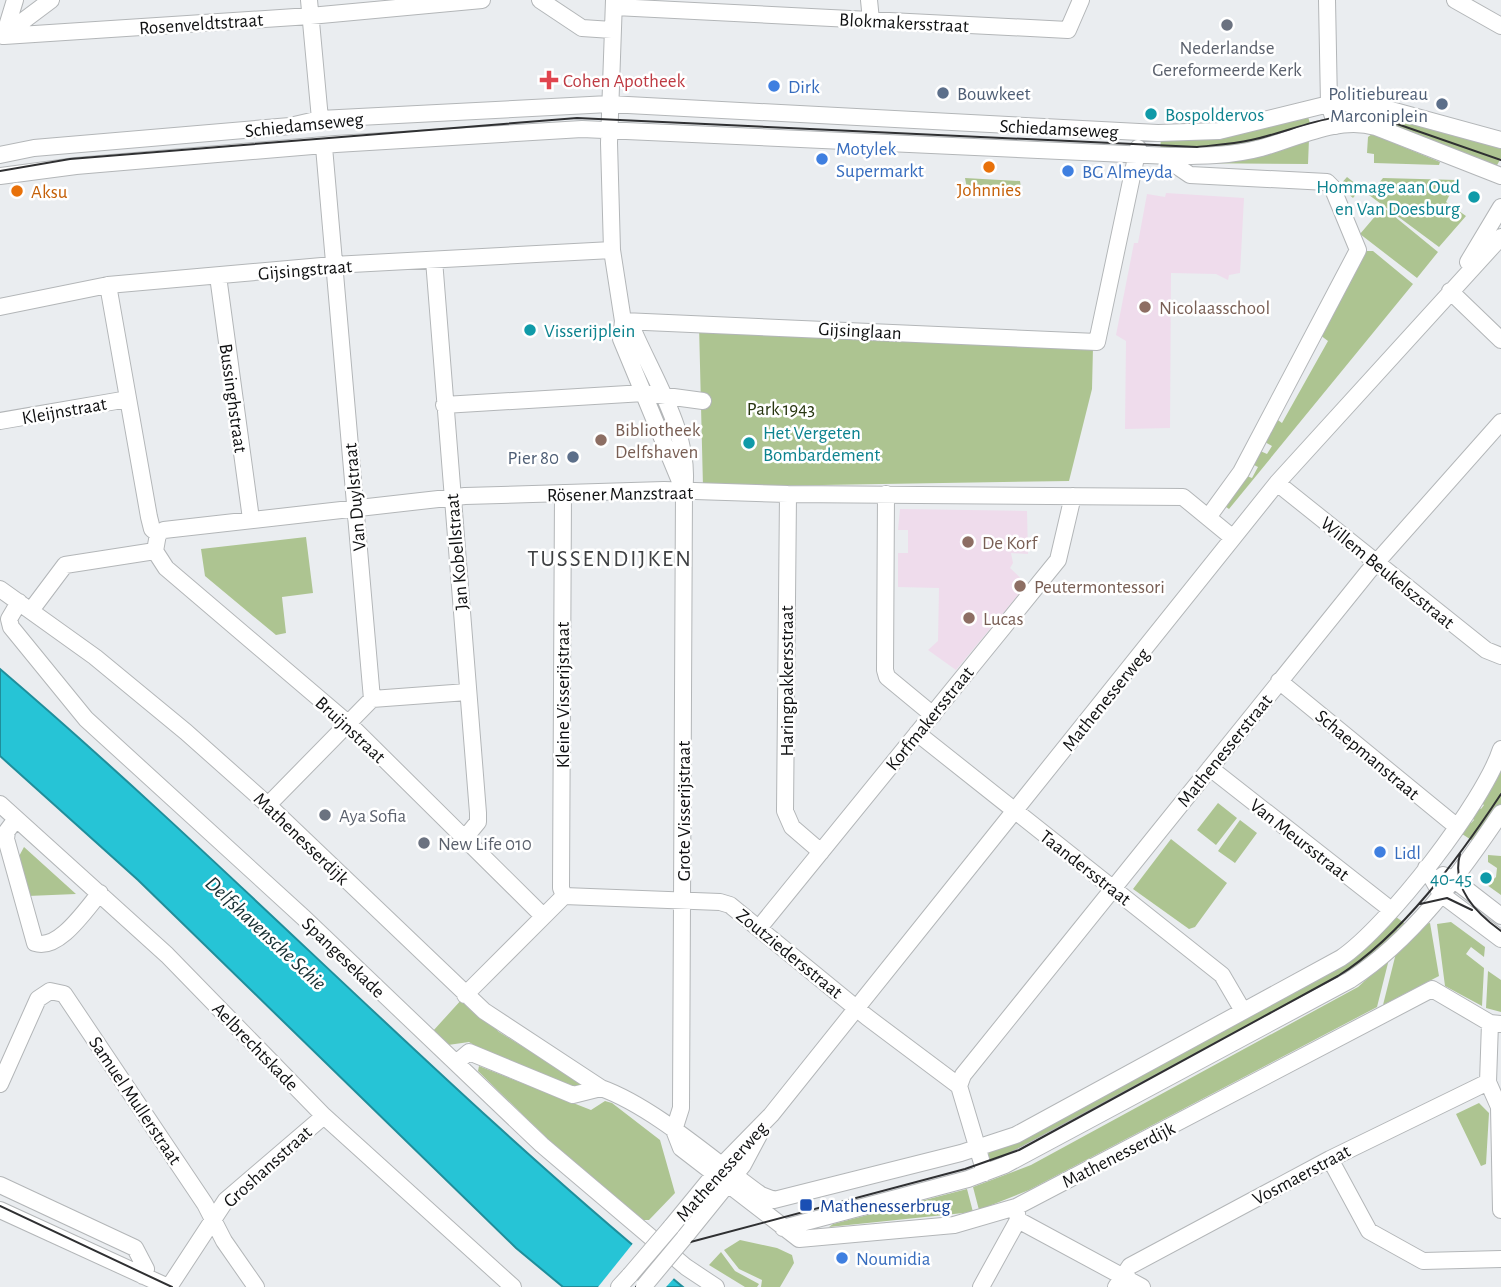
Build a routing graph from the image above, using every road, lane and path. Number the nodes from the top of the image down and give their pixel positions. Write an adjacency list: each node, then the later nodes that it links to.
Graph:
1 (15, 0): 16 (street)
2 (51, 0): 16 (street)
3 (482, 0): 11 (street, Rosenveldtstraat)
4 (540, 0): 15 (street)
5 (869, 0): 13 (street)
6 (1081, 0): 13 (street, Blokmakersstraat)
7 (1327, 0): 18 (street)
8 (1455, 0): 14 (street)
9 (615, 3): 10 (street, Blokmakersstraat); 15 (street)
10 (706, 6): 12 (street, Blokmakersstraat)
11 (310, 8): 16 (street, Rosenveldtstraat); 19 (street)
12 (786, 8): 13 (street, Blokmakersstraat)
13 (871, 20)
14 (1501, 26)
15 (612, 30): 17 (street)
16 (2, 37)
17 (610, 104): 19 (street, Schiedamseweg); 21 (street); 22 (street, Schiedamseweg)
18 (1329, 104): 20 (street); 22 (street, Schiedamseweg); 23 (street, Schiedamseweg)
19 (320, 119): 25 (street, Schiedamseweg)
20 (1336, 126): 27 (street, Schiedamseweg); 29 (street, Schiedamseweg)
21 (609, 129): 24 (street, Schiedamseweg); 26 (street, Schiedamseweg); 32 (street, Grote Visserijstraat)
22 (1139, 133): 26 (street)
23 (1501, 140)
24 (324, 146): 28 (street, Schiedamseweg); 34 (street, Van Duylstraat)
25 (0, 155)
26 (1137, 155): 27 (street, Schiedamseweg); 39 (street, Gijsinglaan)
27 (1162, 156): 56 (street)
28 (0, 176)
29 (1501, 176)
30 (1501, 207): 37 (street, Mathenesserweg)
31 (1501, 237): 37 (street, Mathenesserweg)
32 (612, 250): 33 (street, Gijsingstraat); 39 (street, Grote Visserijstraat)
33 (434, 260): 34 (street, Gijsingstraat); 45 (street, Jan Kobellstraat)
34 (333, 265): 35 (street, Gijsingstraat); 55 (street, Van Duylstraat)
35 (218, 276): 36 (street, Gijsingstraat); 57 (street, Bussinghstraat)
36 (108, 285): 38 (street, Gijsingstraat); 43 (street)
37 (1450, 291): 40 (street); 48 (street, Mathenesserweg)
38 (0, 307)
39 (623, 321): 41 (street, Grote Visserijstraat); 42 (street, Grote Visserijstraat)
40 (1501, 340)
41 (644, 393): 42 (street); 45 (street); 49 (street, Grote Visserijstraat)
42 (662, 395): 44 (street); 49 (street, Grote Visserijstraat)
43 (128, 399): 46 (street, Kleijnstraat); 58 (street)
44 (703, 401)
45 (444, 405): 54 (street, Jan Kobellstraat)
46 (0, 421)
47 (1501, 422): 61 (street, Mathenesserstraat)
48 (1278, 484): 59 (street, Mathenesserweg); 61 (street, Willem Beukelszstraat)
49 (684, 491): 50 (street, Rösener Manzstraat); 51 (street, Rösener Manzstraat); 87 (street, Grote Visserijstraat)
50 (563, 493): 54 (street, Rösener Manzstraat); 86 (street, Kleine Visserijstraat)
51 (788, 494): 52 (street, Rösener Manzstraat); 80 (street, Haringpakkersstraat)
52 (886, 494): 53 (street, Rösener Manzstraat); 68 (street)
53 (1073, 496): 56 (street, Rösener Manzstraat); 68 (street, Korfmakersstraat)
54 (451, 498): 55 (street, Rösener Manzstraat); 66 (street, Jan Kobellstraat)
55 (355, 507): 57 (street, Rösener Manzstraat); 67 (street, Van Duylstraat)
56 (1209, 516): 59 (street, Rösener Manzstraat)
57 (251, 519): 58 (street, Rösener Manzstraat)
58 (158, 534): 60 (street)
59 (1233, 538): 75 (street, Mathenesserweg)
60 (155, 551): 63 (street); 69 (street, Bruijnstraat)
61 (1376, 562): 64 (street, Willem Beukelszstraat); 65 (street, Mathenesserstraat)
62 (0, 589): 63 (street, Mathenesserdijk)
63 (25, 606): 74 (street, Mathenesserdijk); 98 (street, Spangesekade)
64 (1501, 656)
65 (1279, 681): 72 (street, Mathenesserstraat); 78 (street, Schaepmanstraat)
66 (467, 692): 67 (street); 79 (street, Jan Kobellstraat)
67 (372, 699): 69 (street)
68 (933, 715): 70 (street, Korfmakersstraat)
69 (349, 724): 74 (street); 79 (street, Bruijnstraat)
70 (917, 733): 75 (street, Taandersstraat); 80 (street, Korfmakersstraat)
71 (1501, 749): 78 (street, Mathenesserdijk)
72 (1210, 768): 83 (street, Mathenesserstraat); 88 (street, Van Meursstraat)
73 (0, 804): 77 (street, Aelbrechtskade)
74 (268, 805): 93 (street, Mathenesserdijk)
75 (1015, 810): 83 (street, Taandersstraat); 94 (street, Mathenesserweg)
76 (1501, 813): 82 (street)
77 (16, 819): 84 (street, Aelbrechtskade); 84 (street)
78 (1455, 827): 81 (street, Mathenesserdijk)
79 (464, 839): 89 (street, Bruijnstraat)
80 (821, 852): 91 (street, Korfmakersstraat)
81 (1426, 868): 82 (street); 85 (street); 88 (street, Mathenesserdijk)
82 (1453, 879): 85 (street); 90 (street)
83 (1113, 889): 95 (street, Taandersstraat); 101 (street, Mathenesserstraat)
84 (100, 893): 103 (street, Aelbrechtskade)
85 (1441, 894): 92 (street); 107 (street)
86 (564, 896): 87 (street, Zoutziedersstraat); 89 (street)
87 (683, 900): 91 (street, Zoutziedersstraat); 104 (street, Grote Visserijstraat)
88 (1390, 909): 95 (street, Mathenesserdijk)
89 (542, 915): 93 (street)
90 (1501, 916)
91 (759, 928): 94 (street, Zoutziedersstraat)
92 (1501, 939)
93 (466, 995): 102 (street, Mathenesserdijk)
94 (858, 1008): 101 (street, Zoutziedersstraat); 108 (street, Mathenesserweg)
95 (1243, 1011): 105 (street, Mathenesserdijk)
96 (1495, 1023): 99 (street); 112 (street, Mathenesserdijk)
97 (4, 1062): 100 (street); 113 (street, Samuel Mullerstraat)
98 (456, 1063): 102 (street); 124 (street, Spangesekade)
99 (1488, 1082): 106 (street, Vosmaerstraat); 111 (street)
100 (0, 1084)
101 (959, 1086): 105 (street)
102 (601, 1088): 104 (street, Mathenesserdijk)
103 (324, 1116): 113 (street, Groshansstraat); 121 (street, Aelbrechtskade)
104 (674, 1130): 108 (street, Mathenesserdijk)
105 (978, 1148): 107 (street); 108 (street, Mathenesserdijk)
106 (1331, 1158): 115 (street); 117 (street, Vosmaerstraat)
107 (985, 1173): 114 (street)
108 (724, 1176): 114 (street, Mathenesserdijk); 122 (street, Mathenesserweg, bridge); 123 (street, Mathenesserweg, bridge)
109 (0, 1185): 116 (street)
110 (0, 1210): 116 (street)
111 (1501, 1210)
112 (1017, 1213): 114 (street, Mathenesserdijk); 117 (street); 125 (street)
113 (213, 1219): 118 (street, Groshansstraat); 119 (street, Groshansstraat); 120 (street, Samuel Mullerstraat)
114 (783, 1228)
115 (1501, 1259)
116 (143, 1276): 118 (street)
117 (1119, 1282): 126 (street)
118 (169, 1287)
119 (183, 1287)
120 (256, 1287)
121 (513, 1287)
122 (619, 1287)
123 (644, 1287)
124 (716, 1287)
125 (981, 1287)
126 (1142, 1287)

